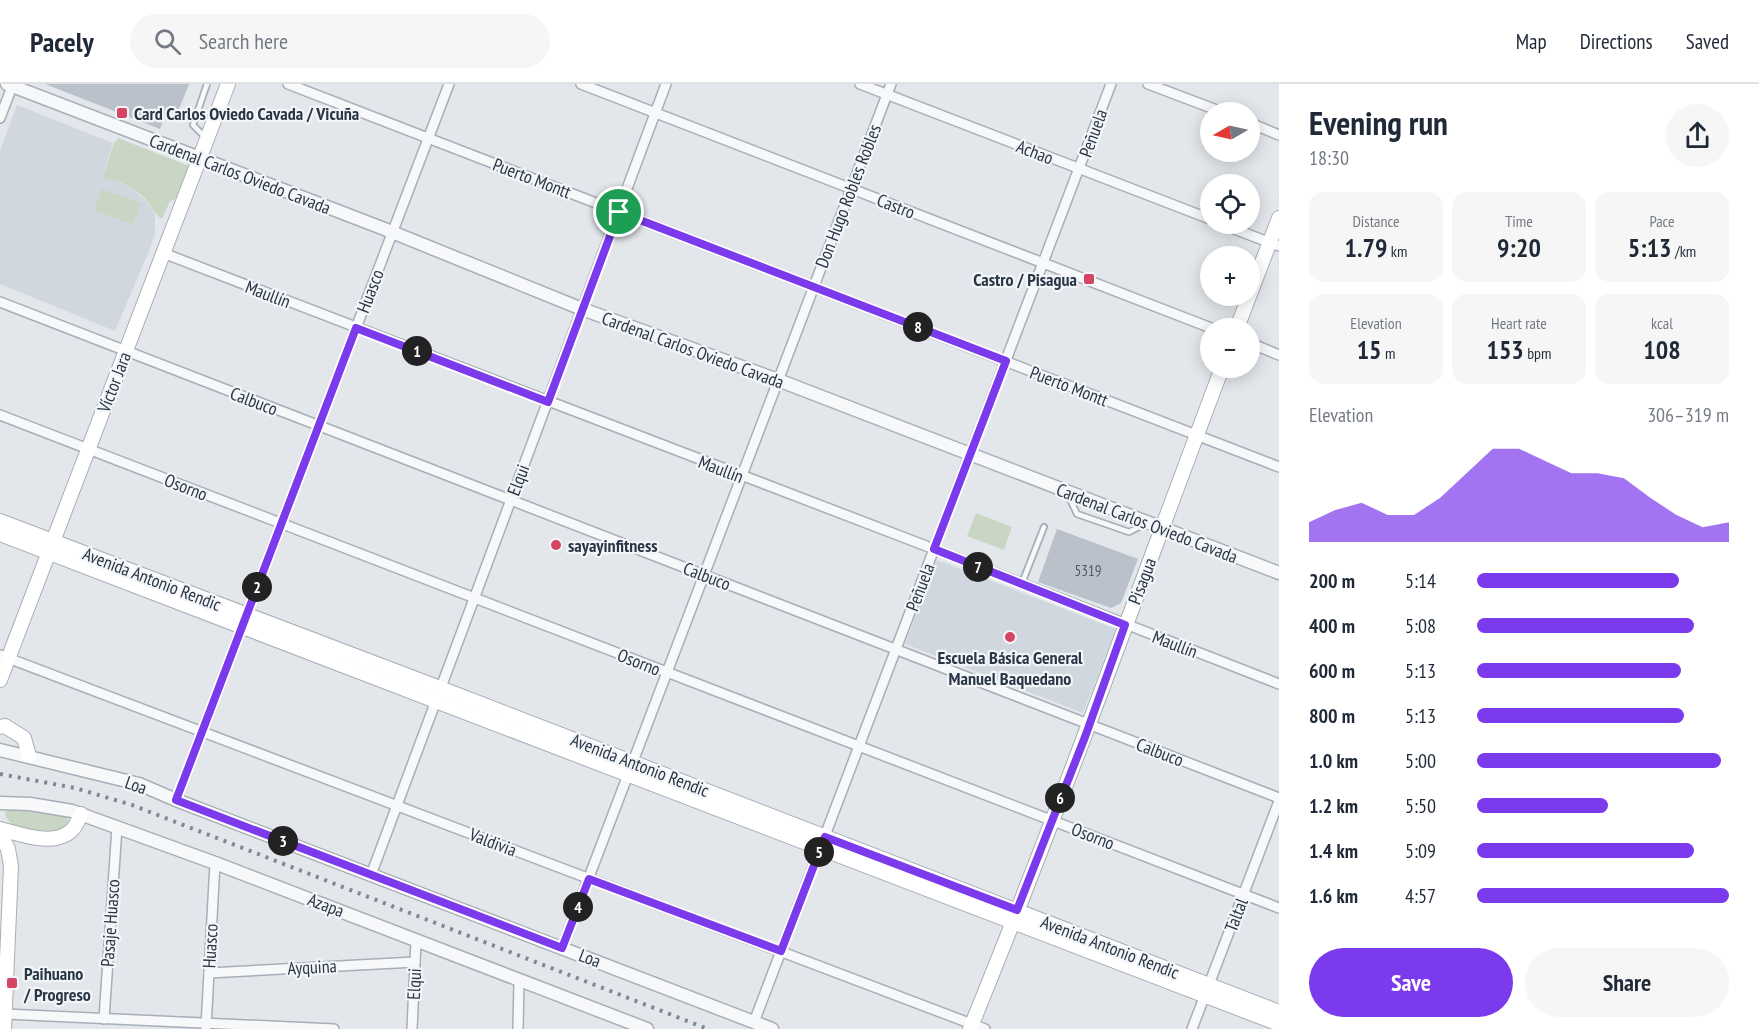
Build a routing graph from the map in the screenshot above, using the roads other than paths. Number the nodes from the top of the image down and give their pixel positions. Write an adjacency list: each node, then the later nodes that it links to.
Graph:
1 (207, 84): 19 (lane)
2 (228, 84): 19 (main road, Víctor Jara)
3 (288, 84): 18 (street, Puerto Montt)
4 (449, 84): 18 (street, Huasco)
5 (581, 84): 14 (street, Castro)
6 (666, 84): 14 (street, Elqui)
7 (860, 84): 12 (street, Achao)
8 (891, 84): 12 (street, Don Hugo Robles Robles)
9 (1111, 84): 21 (street, Peñuela)
10 (1148, 84): 13 (street)
11 (11, 85): 15 (street); 20 (street, Cardenal Carlos Oviedo Cavada)
12 (888, 94): 21 (street, Achao); 22 (street, Don Hugo Robles Robles)
13 (1200, 104)
14 (656, 113): 22 (street, Castro); 23 (street, Elqui)
15 (0, 118)
16 (1260, 127): 17 (street)
17 (1279, 135)
18 (428, 138): 23 (street, Puerto Montt); 26 (street, Huasco)
19 (207, 139): 20 (main road, Víctor Jara)
20 (200, 158): 26 (street, Cardenal Carlos Oviedo Cavada); 29 (main road, Víctor Jara)
21 (1080, 169): 24 (street, Achao); 30 (street, Peñuela)
22 (851, 189): 30 (street, Castro); 31 (street, Don Hugo Robles Robles)
23 (619, 212): 31 (street, Puerto Montt); 33 (street, Elqui)
24 (1200, 215)
25 (1279, 218): 28 (main road)
26 (392, 232): 33 (street, Cardenal Carlos Oviedo Cavada); 36 (street, Huasco)
27 (1248, 234): 28 (street)
28 (1274, 244): 34 (main road)
29 (164, 253): 36 (street, Maullín); 38 (main road, Víctor Jara)
30 (1043, 263): 35 (street, Castro); 40 (street, Peñuela)
31 (814, 287): 40 (street, Puerto Montt); 42 (street, Don Hugo Robles Robles)
32 (0, 302): 38 (street, Calbuco)
33 (582, 309): 42 (street, Cardenal Carlos Oviedo Cavada); 43 (street, Elqui)
34 (1241, 318)
35 (1200, 324)
36 (356, 328): 43 (street, Maullín); 45 (street, Huasco)
37 (1260, 347): 39 (street)
38 (126, 351): 45 (street, Calbuco); 47 (main road, Víctor Jara)
39 (1279, 355)
40 (1006, 361): 46 (street, Puerto Montt); 48 (street, Peñuela)
41 (1218, 378): 46 (main road, Pisagua)
42 (778, 380): 48 (street, Cardenal Carlos Oviedo Cavada); 50 (street, Don Hugo Robles Robles)
43 (548, 402): 50 (street, Maullín); 51 (street, Elqui)
44 (0, 415): 47 (street, Osorno)
45 (319, 426): 51 (street, Calbuco); 53 (street, Huasco)
46 (1197, 435): 49 (street, Puerto Montt); 55 (main road, Pisagua)
47 (89, 449): 53 (street, Osorno); 57 (main road, Víctor Jara)
48 (970, 456): 55 (street, Cardenal Carlos Oviedo Cavada); 58 (street, Peñuela)
49 (1279, 467)
50 (742, 477): 58 (street, Maullín); 60 (street, Don Hugo Robles Robles)
51 (511, 500): 60 (street, Calbuco); 62 (street, Elqui)
52 (0, 521): 57 (main road, Avenida Antonio Rendic)
53 (282, 524): 62 (street, Osorno); 63 (street, Huasco)
54 (1044, 527): 61 (lane)
55 (1162, 528): 59 (street, Cardenal Carlos Oviedo Cavada); 64 (main road, Pisagua)
56 (0, 534): 57 (main road, Avenida Antonio Rendic)
57 (51, 547): 63 (main road, Avenida Antonio Rendic); 66 (main road, Víctor Jara)
58 (934, 549): 61 (street, Maullín); 65 (street, Peñuela)
59 (1279, 573)
60 (704, 575): 65 (street, Calbuco); 67 (street, Don Hugo Robles Robles)
61 (1022, 584): 64 (street, Maullín)
62 (474, 598): 67 (street, Osorno); 70 (street, Elqui)
63 (245, 621): 70 (main road, Avenida Antonio Rendic); 73 (street, Huasco)
64 (1125, 625): 69 (street, Maullín); 71 (main road, Pisagua)
65 (896, 650): 71 (street, Calbuco); 74 (street, Peñuela)
66 (4, 656): 68 (main road, Víctor Jara); 73 (street, Valdivia)
67 (667, 672): 74 (street, Osorno); 77 (street, Don Hugo Robles Robles)
68 (0, 680)
69 (1279, 684)
70 (438, 695): 77 (main road, Avenida Antonio Rendic); 81 (street, Elqui)
71 (1090, 725): 79 (street, Calbuco); 83 (main road, Pisagua)
72 (0, 727): 76 (main road)
73 (202, 732): 78 (street, Huasco); 81 (street, Valdivia)
74 (859, 746): 83 (street, Osorno); 86 (street, Peñuela)
75 (0, 750): 76 (street, Loa)
76 (29, 756): 78 (street, Loa)
77 (631, 769): 86 (main road, Avenida Antonio Rendic); 89 (street, Don Hugo Robles Robles)
78 (176, 800): 88 (street, Loa)
79 (1279, 800): 90 (street, Taltal)
80 (0, 803): 82 (street, Azapa)
81 (397, 806): 88 (street, Elqui); 89 (street, Valdivia)
82 (81, 814): 84 (street, Azapa); 85 (main road)
83 (1052, 820): 90 (street, Osorno); 93 (main road, Pisagua)
84 (117, 827): 87 (street, Azapa); 103 (street, Pasaje Huasco)
85 (1, 836): 91 (main road)
86 (823, 842): 93 (main road, Avenida Antonio Rendic); 96 (street, Peñuela)
87 (216, 863): 94 (street, Azapa); 98 (street, Huasco)
88 (370, 875): 95 (street, Loa)
89 (589, 879): 95 (street, Don Hugo Robles Robles); 96 (street, Valdivia)
90 (1244, 894): 92 (street, Osorno); 100 (street, Taltal)
91 (5, 908): 102 (main road)
92 (1279, 908)
93 (1015, 916): 100 (main road, Avenida Antonio Rendic); 108 (main road, Pisagua)
94 (416, 940): 97 (street, Elqui); 99 (street, Azapa)
95 (562, 948): 104 (street, Loa)
96 (781, 951): 104 (street, Peñuela); 108 (street, Valdivia)
97 (415, 962): 98 (street, Ayquina); 111 (street, Elqui)
98 (209, 973): 107 (street, Huasco)
99 (519, 980): 105 (street, Azapa); 112 (street)
100 (1207, 990): 101 (main road, Avenida Antonio Rendic); 106 (main road, Avenida Antonio Rendic); 115 (street, Taltal)
101 (1279, 1012)
102 (5, 1014): 103 (street); 109 (main road)
103 (104, 1019): 107 (street)
104 (754, 1022): 114 (street, Loa)
105 (619, 1024): 113 (street, Azapa)
106 (1279, 1024)
107 (206, 1026): 110 (street)
108 (976, 1027)
109 (4, 1029)
110 (334, 1029)
111 (412, 1029)
112 (518, 1029)
113 (647, 1029)
114 (772, 1029)
115 (1192, 1029)

